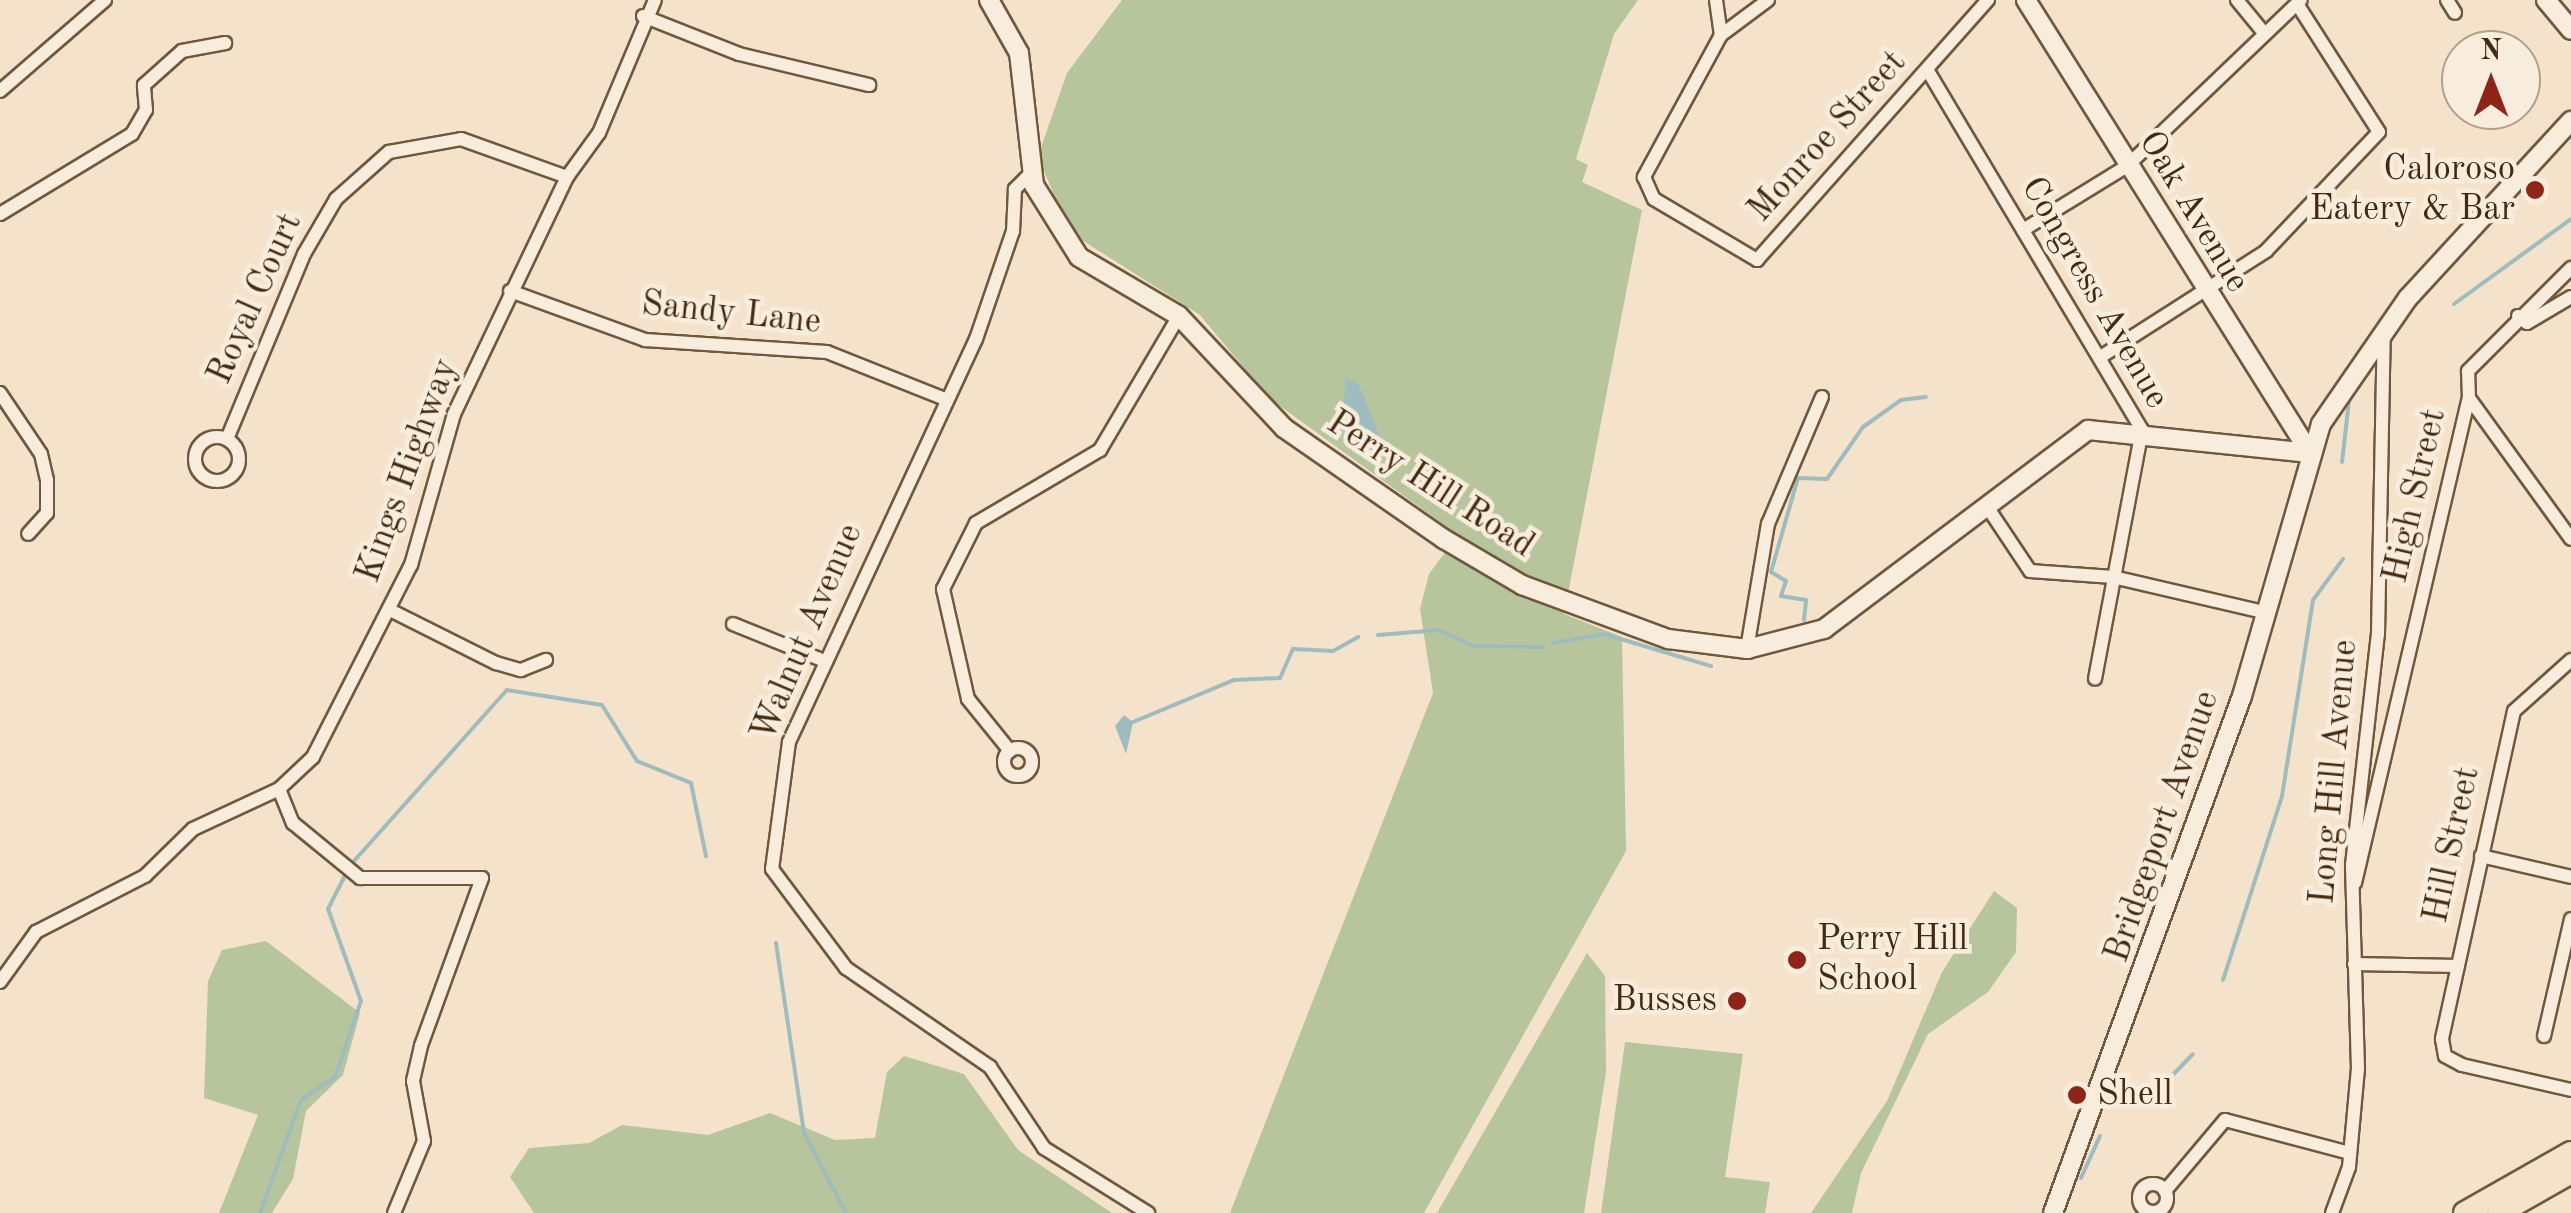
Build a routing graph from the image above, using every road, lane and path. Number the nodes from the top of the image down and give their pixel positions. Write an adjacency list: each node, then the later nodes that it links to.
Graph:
1 (106, 0): 20 (street)
2 (655, 0): 13 (street, Kings Highway)
3 (989, 0): 23 (street, Perry Hill Road)
4 (1716, 0): 16 (street)
5 (1768, 0): 16 (street)
6 (1988, 0): 18 (street, Monroe Street)
7 (2026, 0): 22 (street, Oak Avenue)
8 (2236, 0): 15 (street)
9 (2447, 0): 12 (street)
10 (2546, 0): 14 (street)
11 (2299, 2): 15 (street); 29 (street)
12 (2455, 13)
13 (643, 16): 19 (street); 24 (street, Kings Highway)
14 (2571, 30)
15 (2264, 33): 22 (street)
16 (1721, 35): 18 (street, Monroe Street)
17 (226, 43): 25 (street)
18 (1928, 71): 26 (street, Congress Avenue)
19 (869, 85)
20 (0, 91)
21 (2571, 120): 33 (street, Bridgeport Avenue)
22 (2127, 166): 26 (street); 29 (street, Oak Avenue)
23 (1030, 174): 31 (street, Perry Hill Road); 38 (street, Walnut Avenue)
24 (566, 178): 28 (street, Kings Highway); 40 (street, Royal Court)
25 (0, 214)
26 (2023, 230): 34 (street, Congress Avenue)
27 (2571, 268): 32 (street, High Street)
28 (510, 291): 38 (street, Sandy Lane); 46 (street, Kings Highway)
29 (2205, 294): 34 (street); 41 (street, Oak Avenue)
30 (2571, 297): 32 (street)
31 (1179, 316): 49 (street, Perry Hill Road); 54 (street)
32 (2518, 316): 37 (street, High Street)
33 (2384, 332): 41 (street, Bridgeport Avenue); 58 (street, Long Hill Avenue)
34 (2102, 356): 39 (street, Congress Avenue)
35 (0, 393): 43 (street)
36 (1822, 396): 49 (street)
37 (2469, 398): 44 (street); 58 (street, High Street)
38 (945, 399): 51 (street, Walnut Avenue)
39 (2142, 430): 41 (street, Perry Hill Road); 42 (street, Perry Hill Road); 45 (street, Congress Avenue)
40 (227, 439)
41 (2310, 454): 47 (street, Bridgeport Avenue)
42 (1986, 505): 45 (street); 49 (street, Perry Hill Road)
43 (28, 534)
44 (2571, 539)
45 (2113, 576): 47 (street); 53 (street, Congress Avenue)
46 (390, 610): 50 (street); 55 (street, Kings Highway)
47 (2268, 614): 71 (street, Bridgeport Avenue)
48 (733, 624): 51 (street)
49 (1748, 649)
50 (546, 660)
51 (822, 660): 70 (street, Walnut Avenue)
52 (2571, 660): 56 (street, Hill Street)
53 (2094, 680)
54 (1010, 751)
55 (279, 789): 62 (street, Kings Highway); 69 (street)
56 (2481, 856): 57 (street); 61 (street, Hill Street)
57 (2571, 876)
58 (2352, 892): 60 (street, Long Hill Avenue)
59 (2571, 918): 63 (street)
60 (2354, 964): 61 (street, Hill Street); 65 (street, Long Hill Avenue)
61 (2458, 966): 64 (street)
62 (0, 982)
63 (2544, 1036)
64 (2571, 1090)
65 (2350, 1153): 68 (street); 72 (street, Long Hill Avenue)
66 (2571, 1153): 73 (highway)
67 (2571, 1172): 74 (highway)
68 (2165, 1191)
69 (394, 1213)
70 (1148, 1213)
71 (2053, 1213)
72 (2332, 1213)
73 (2465, 1213)
74 (2500, 1213)

